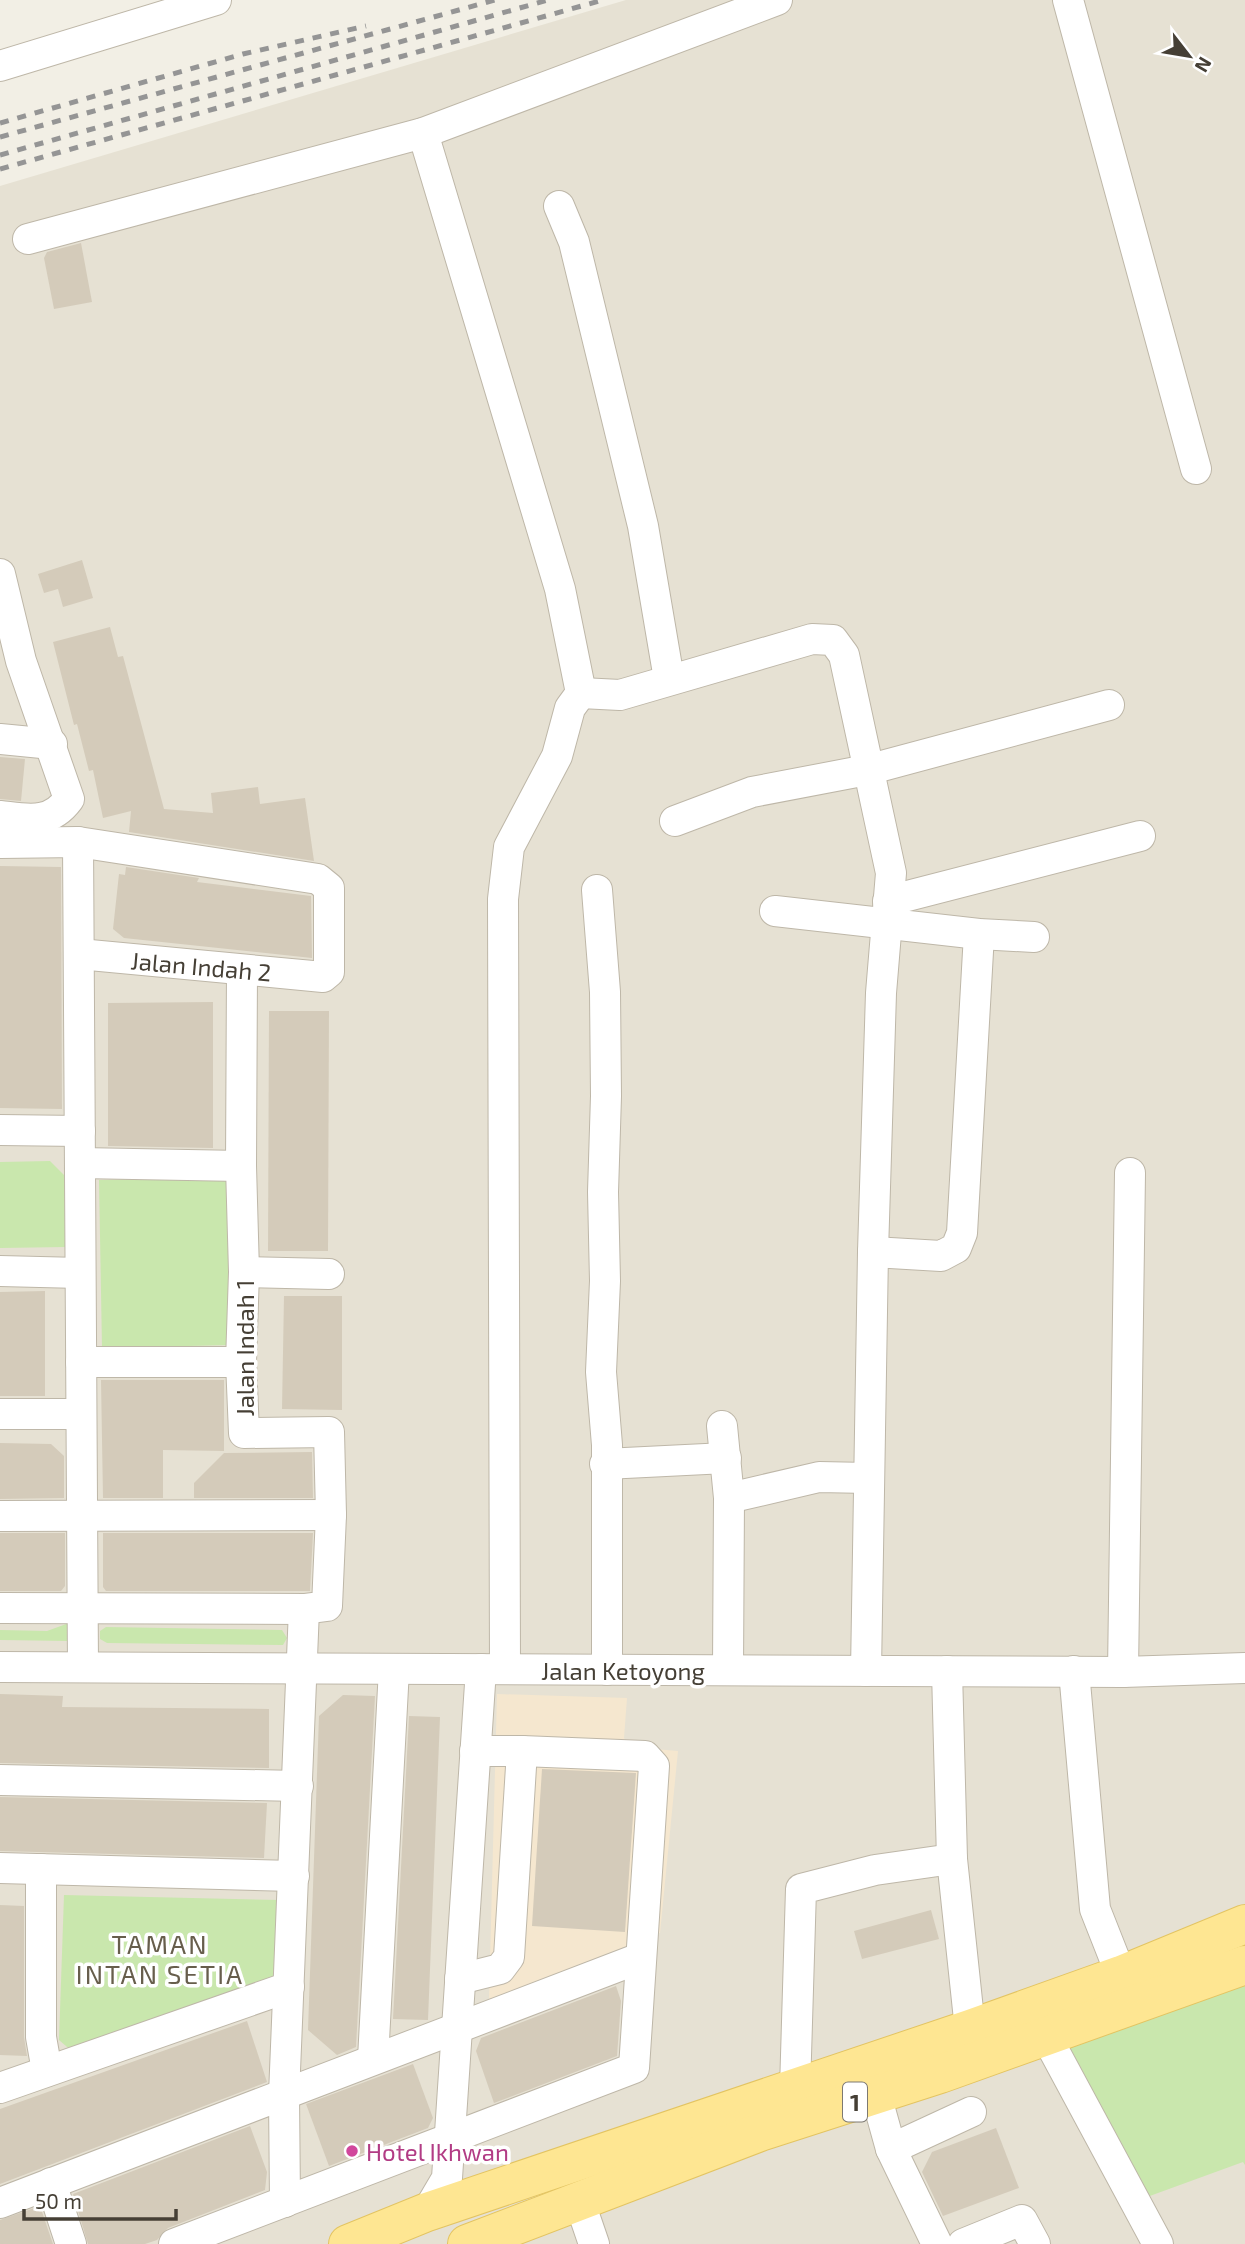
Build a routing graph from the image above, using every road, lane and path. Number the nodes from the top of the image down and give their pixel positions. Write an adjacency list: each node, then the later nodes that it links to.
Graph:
1 (216, 0): 4 (street)
2 (777, 0): 5 (street)
3 (1068, 0): 8 (street)
4 (0, 66)
5 (423, 133): 7 (street); 12 (street)
6 (559, 206): 11 (street)
7 (27, 239)
8 (1196, 469)
9 (0, 575): 10 (street)
10 (10, 660): 15 (street)
11 (668, 679): 12 (street); 16 (street)
12 (580, 694): 59 (street)
13 (1109, 705): 16 (street)
14 (0, 739): 15 (street)
15 (52, 744): 17 (street)
16 (867, 770): 18 (street); 24 (street)
17 (0, 816)
18 (675, 821)
19 (1140, 836): 24 (street)
20 (78, 842): 21 (street); 27 (street); 28 (street, Jalan Indah 2)
21 (0, 843)
22 (597, 890): 45 (street)
23 (775, 911): 24 (street)
24 (887, 913): 25 (street); 34 (street)
25 (979, 934): 26 (street); 34 (street)
26 (1034, 937)
27 (79, 954): 28 (street, Jalan Indah 2); 30 (street)
28 (242, 970): 32 (street, Jalan Indah 1)
29 (0, 1130): 30 (street)
30 (80, 1130): 31 (street)
31 (80, 1163): 32 (street); 37 (street)
32 (241, 1166): 36 (street, Jalan Indah 1)
33 (1130, 1173): 65 (street)
34 (873, 1252): 46 (street)
35 (0, 1271): 37 (street)
36 (244, 1272): 38 (street); 40 (street, Jalan Indah 1)
37 (80, 1273): 39 (street)
38 (329, 1274)
39 (81, 1362): 40 (street); 42 (street)
40 (241, 1362): 48 (street, Jalan Indah 1)
41 (0, 1414): 42 (street)
42 (81, 1414): 50 (street)
43 (722, 1426): 44 (street)
44 (726, 1458): 45 (street); 47 (street)
45 (605, 1464): 60 (street)
46 (868, 1478): 47 (street); 62 (street)
47 (729, 1498): 61 (street)
48 (331, 1515): 50 (street); 53 (street, Jalan Indah 1)
49 (0, 1516): 50 (street)
50 (82, 1516): 52 (street)
51 (0, 1608): 52 (street)
52 (83, 1608): 53 (street); 55 (street)
53 (304, 1609): 56 (street)
54 (0, 1667): 55 (street, Jalan Ketoyong)
55 (83, 1667): 56 (street, Jalan Ketoyong)
56 (304, 1668): 58 (street, Jalan Ketoyong); 69 (street)
57 (1245, 1668): 65 (street, Jalan Ketoyong)
58 (394, 1669): 59 (street, Jalan Ketoyong); 83 (street)
59 (493, 1669): 60 (street, Jalan Ketoyong); 66 (street)
60 (607, 1670): 61 (street, Jalan Ketoyong)
61 (727, 1670): 62 (street, Jalan Ketoyong)
62 (866, 1671): 63 (street, Jalan Ketoyong)
63 (947, 1671): 64 (street, Jalan Ketoyong); 70 (street)
64 (1074, 1671): 65 (street, Jalan Ketoyong); 77 (street)
65 (1123, 1672)
66 (475, 1751): 67 (street); 78 (street)
67 (522, 1751): 75 (street); 78 (street)
68 (0, 1780): 69 (street)
69 (298, 1786): 73 (street)
70 (952, 1859): 81 (street); 86 (street)
71 (0, 1868): 72 (street)
72 (41, 1870): 73 (street); 84 (street)
73 (294, 1876): 79 (street)
74 (1245, 1924): 77 (main road, 1)
75 (640, 1958): 80 (street); 90 (street)
76 (1245, 1965): 82 (main road, 1)
77 (1121, 1975): 81 (main road, 1)
78 (460, 1979): 80 (street)
79 (289, 1987): 84 (street); 87 (street)
80 (456, 2027): 83 (street); 90 (street)
81 (970, 2029): 86 (main road, 1)
82 (1046, 2036): 88 (main road, 1); 106 (street)
83 (373, 2059): 87 (street)
84 (47, 2071): 85 (street)
85 (0, 2088)
86 (795, 2089): 93 (main road, 1)
87 (284, 2095): 92 (street); 95 (street)
88 (876, 2095): 91 (street); 94 (main road, 1)
89 (971, 2112): 91 (street)
90 (449, 2139): 93 (street); 95 (street); 97 (street)
91 (891, 2149): 103 (street)
92 (51, 2183): 96 (street); 98 (street)
93 (489, 2193): 97 (main road, 1)
94 (579, 2200): 101 (main road, 1); 102 (street)
95 (285, 2202): 99 (street)
96 (0, 2203)
97 (427, 2213): 100 (main road, 1)
98 (71, 2244)
99 (174, 2244)
100 (348, 2244)
101 (467, 2244)
102 (594, 2244)
103 (937, 2244)
104 (963, 2244): 105 (street)
105 (1035, 2244)
106 (1158, 2244)

